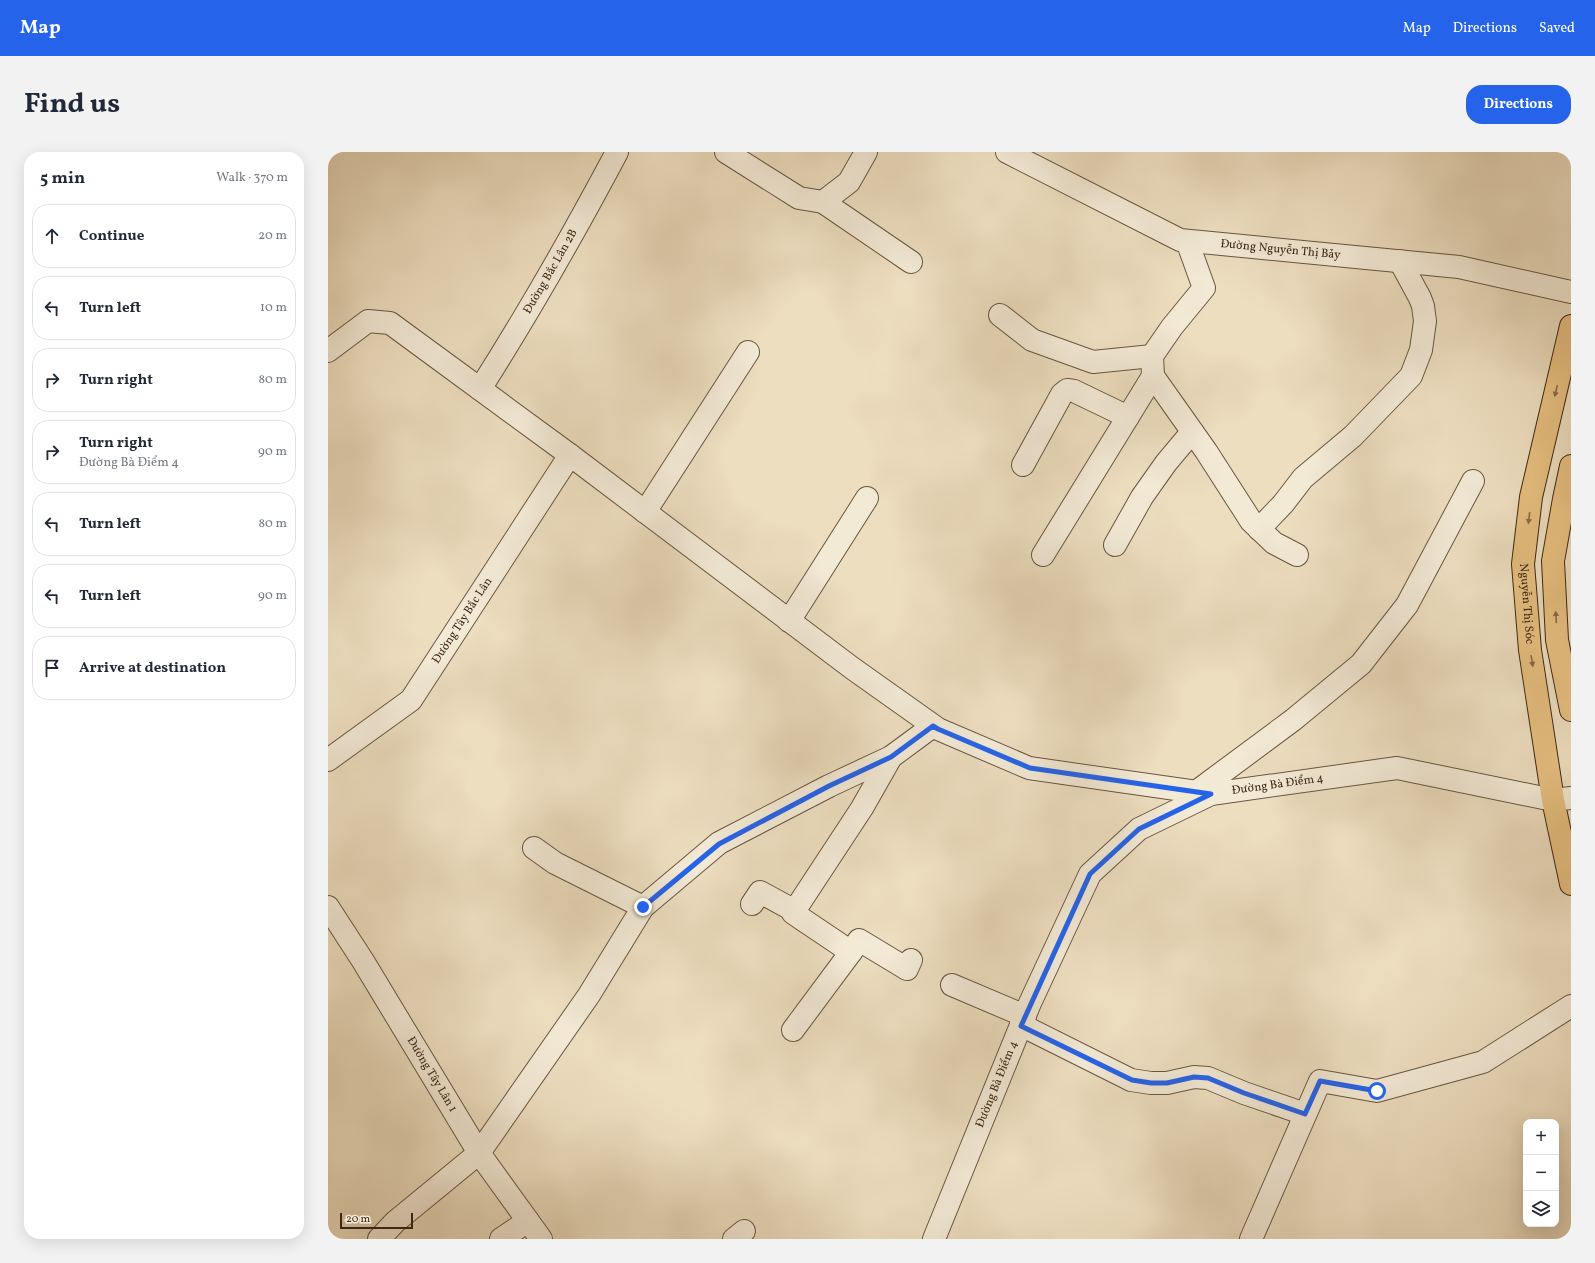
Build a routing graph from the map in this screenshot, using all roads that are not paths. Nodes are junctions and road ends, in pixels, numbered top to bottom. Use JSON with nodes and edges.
{"nodes":[{"id":1,"x":617,"y":152,"type":"edge"},
{"id":2,"x":726,"y":152,"type":"edge"},
{"id":3,"x":866,"y":152,"type":"edge"},
{"id":4,"x":1007,"y":152,"type":"edge"},
{"id":5,"x":823,"y":202,"type":"junction"},
{"id":6,"x":1187,"y":241,"type":"junction"},
{"id":7,"x":1400,"y":261,"type":"junction"},
{"id":8,"x":911,"y":262,"type":"dead end"},
{"id":9,"x":1571,"y":292,"type":"edge"},
{"id":10,"x":1000,"y":315,"type":"dead end"},
{"id":11,"x":1571,"y":326,"type":"edge"},
{"id":12,"x":328,"y":351,"type":"edge"},
{"id":13,"x":748,"y":352,"type":"dead end"},
{"id":14,"x":1152,"y":366,"type":"junction"},
{"id":15,"x":480,"y":389,"type":"junction"},
{"id":16,"x":1128,"y":417,"type":"junction"},
{"id":17,"x":1192,"y":432,"type":"junction"},
{"id":18,"x":570,"y":455,"type":"junction"},
{"id":19,"x":1023,"y":465,"type":"dead end"},
{"id":20,"x":1571,"y":466,"type":"edge"},
{"id":21,"x":1473,"y":481,"type":"dead end"},
{"id":22,"x":867,"y":498,"type":"dead end"},
{"id":23,"x":645,"y":512,"type":"junction"},
{"id":24,"x":1259,"y":529,"type":"junction"},
{"id":25,"x":1115,"y":545,"type":"dead end"},
{"id":26,"x":1043,"y":555,"type":"dead end"},
{"id":27,"x":1297,"y":555,"type":"dead end"},
{"id":28,"x":789,"y":621,"type":"junction"},
{"id":29,"x":1571,"y":710,"type":"edge"},
{"id":30,"x":933,"y":726,"type":"junction"},
{"id":31,"x":891,"y":757,"type":"junction"},
{"id":32,"x":328,"y":760,"type":"edge"},
{"id":33,"x":1203,"y":793,"type":"junction"},
{"id":34,"x":1562,"y":799,"type":"edge"},
{"id":35,"x":534,"y":848,"type":"dead end"},
{"id":36,"x":1571,"y":884,"type":"edge"},
{"id":37,"x":752,"y":904,"type":"dead end"},
{"id":38,"x":328,"y":907,"type":"edge"},
{"id":39,"x":643,"y":907,"type":"junction"},
{"id":40,"x":795,"y":911,"type":"junction"},
{"id":41,"x":851,"y":952,"type":"junction"},
{"id":42,"x":911,"y":960,"type":"dead end"},
{"id":43,"x":952,"y":985,"type":"dead end"},
{"id":44,"x":1571,"y":1006,"type":"edge"},
{"id":45,"x":1023,"y":1021,"type":"junction"},
{"id":46,"x":793,"y":1030,"type":"dead end"},
{"id":47,"x":1305,"y":1114,"type":"junction"},
{"id":48,"x":479,"y":1153,"type":"junction"},
{"id":49,"x":528,"y":1221,"type":"junction"},
{"id":50,"x":379,"y":1239,"type":"edge"},
{"id":51,"x":502,"y":1239,"type":"edge"},
{"id":52,"x":540,"y":1239,"type":"edge"},
{"id":53,"x":934,"y":1239,"type":"edge"},
{"id":54,"x":1251,"y":1239,"type":"edge"}],
"edges":[{"from":1,"to":15,"type":"street","name":"Đường Bắc Lân 2B"},
{"from":2,"to":5,"type":"street"},
{"from":3,"to":5,"type":"street"},
{"from":4,"to":6,"type":"street","name":"Đường Nguyễn Thị Bảy"},
{"from":5,"to":8,"type":"street"},
{"from":6,"to":7,"type":"street","name":"Đường Nguyễn Thị Bảy"},
{"from":6,"to":14,"type":"street"},
{"from":7,"to":9,"type":"street","name":"Đường Nguyễn Thị Bảy"},
{"from":7,"to":24,"type":"street"},
{"from":10,"to":14,"type":"street"},
{"from":11,"to":34,"type":"main road","name":"Nguyễn Thị Sóc","one_way":true},
{"from":12,"to":15,"type":"street"},
{"from":13,"to":23,"type":"street"},
{"from":14,"to":16,"type":"street"},
{"from":14,"to":17,"type":"street"},
{"from":15,"to":18,"type":"street"},
{"from":16,"to":19,"type":"street"},
{"from":16,"to":26,"type":"street"},
{"from":17,"to":24,"type":"street"},
{"from":17,"to":25,"type":"street"},
{"from":18,"to":23,"type":"street"},
{"from":18,"to":32,"type":"street","name":"Đường Tây Bắc Lân"},
{"from":29,"to":20,"type":"main road","one_way":true},
{"from":21,"to":33,"type":"street"},
{"from":22,"to":28,"type":"street"},
{"from":23,"to":28,"type":"street"},
{"from":24,"to":27,"type":"street"},
{"from":28,"to":30,"type":"street"},
{"from":30,"to":31,"type":"street"},
{"from":30,"to":33,"type":"street"},
{"from":31,"to":39,"type":"street"},
{"from":31,"to":40,"type":"street"},
{"from":33,"to":34,"type":"street","name":"Đường Bà Điểm 4"},
{"from":33,"to":45,"type":"street","name":"Đường Bà Điểm 4"},
{"from":34,"to":36,"type":"main road","name":"Nguyễn Thị Sóc"},
{"from":35,"to":39,"type":"street"},
{"from":37,"to":40,"type":"street"},
{"from":38,"to":48,"type":"street","name":"Đường Tây Lân 1"},
{"from":39,"to":48,"type":"street"},
{"from":40,"to":41,"type":"street"},
{"from":41,"to":42,"type":"street"},
{"from":41,"to":46,"type":"street"},
{"from":43,"to":45,"type":"street"},
{"from":44,"to":47,"type":"street"},
{"from":45,"to":47,"type":"street"},
{"from":45,"to":53,"type":"street","name":"Đường Bà Điểm 4"},
{"from":47,"to":54,"type":"street"},
{"from":48,"to":49,"type":"street","name":"Đường Tây Lân 1"},
{"from":48,"to":50,"type":"street"},
{"from":49,"to":51,"type":"street"},
{"from":49,"to":52,"type":"street","name":"Đường Tây Lân 1"}]}
